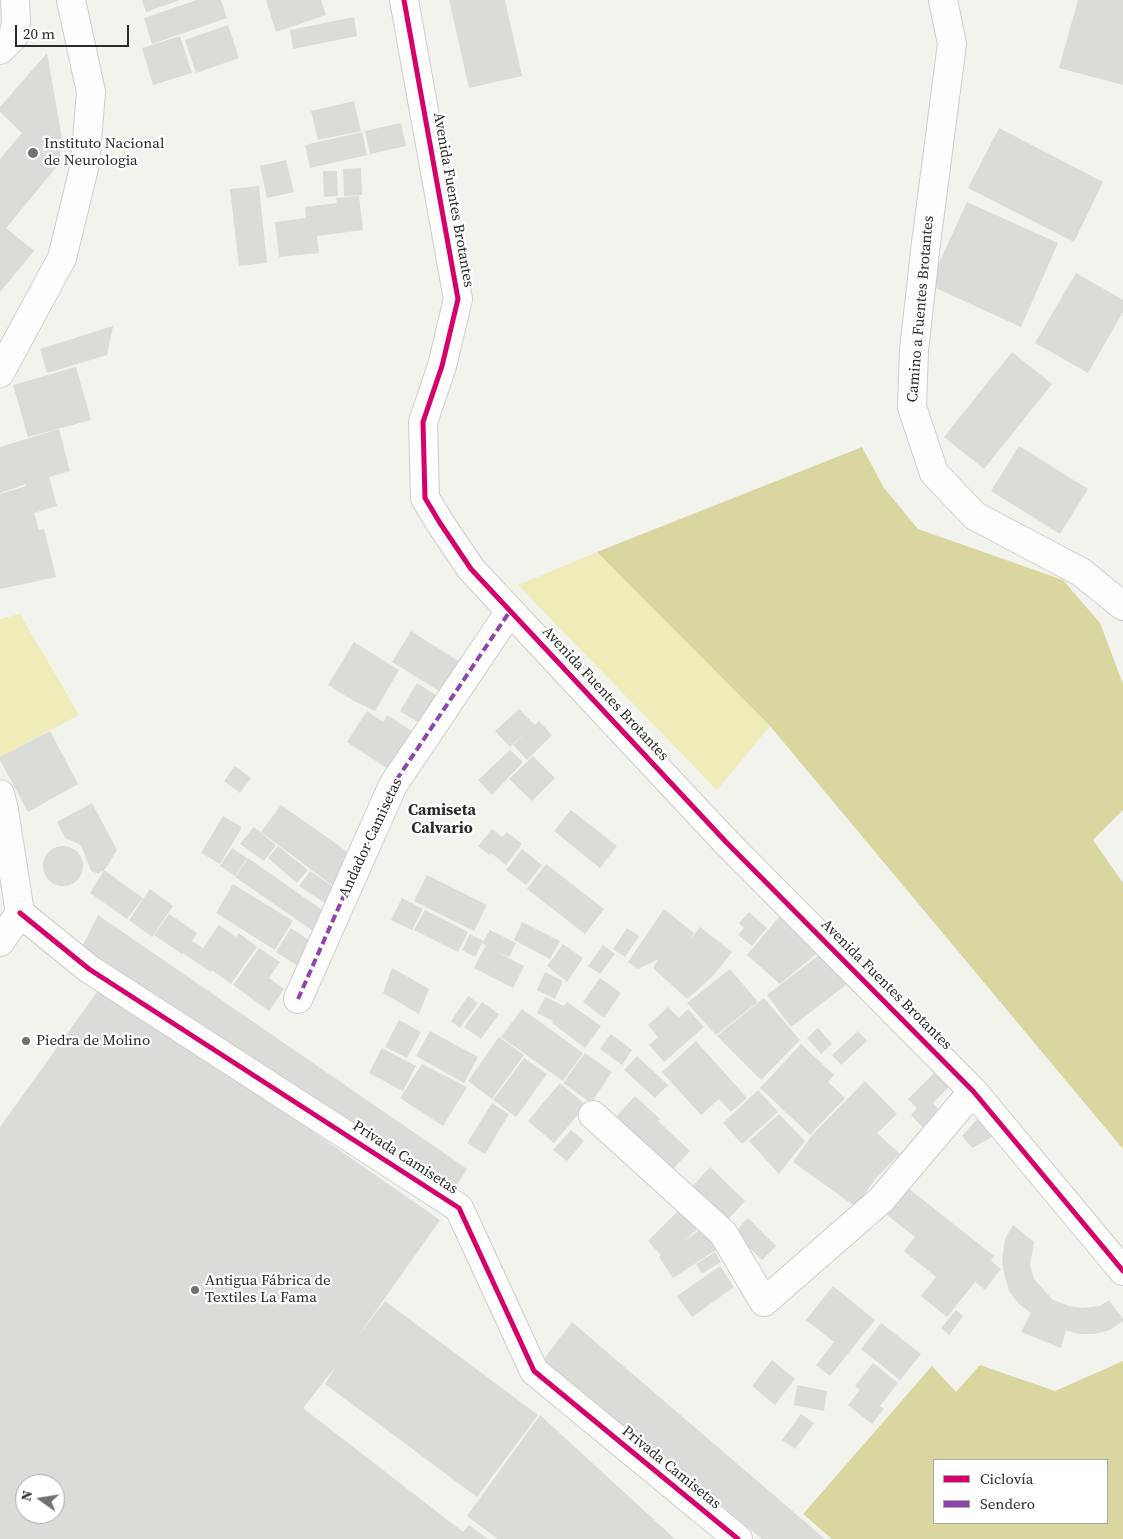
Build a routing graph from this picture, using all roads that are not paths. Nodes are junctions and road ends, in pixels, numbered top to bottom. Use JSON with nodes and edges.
{"nodes":[{"id":1,"x":15,"y":0,"type":"edge"},
{"id":2,"x":71,"y":0,"type":"edge"},
{"id":3,"x":404,"y":0,"type":"edge"},
{"id":4,"x":943,"y":0,"type":"edge"},
{"id":5,"x":0,"y":50,"type":"edge"},
{"id":6,"x":0,"y":373,"type":"edge"},
{"id":7,"x":1123,"y":606,"type":"edge"},
{"id":8,"x":510,"y":611,"type":"junction"},
{"id":9,"x":0,"y":794,"type":"edge"},
{"id":10,"x":20,"y":913,"type":"junction"},
{"id":11,"x":0,"y":942,"type":"edge"},
{"id":12,"x":298,"y":999,"type":"dead end"},
{"id":13,"x":973,"y":1091,"type":"junction"},
{"id":14,"x":594,"y":1116,"type":"dead end"},
{"id":15,"x":1123,"y":1271,"type":"edge"},
{"id":16,"x":738,"y":1539,"type":"edge"}],
"edges":[{"from":1,"to":5,"type":"street"},
{"from":2,"to":6,"type":"street"},
{"from":3,"to":8,"type":"street","name":"Avenida Fuentes Brotantes"},
{"from":4,"to":7,"type":"street","name":"Camino a Fuentes Brotantes"},
{"from":8,"to":12,"type":"street","name":"Andador Camisetas"},
{"from":8,"to":13,"type":"street","name":"Avenida Fuentes Brotantes"},
{"from":9,"to":10,"type":"street"},
{"from":10,"to":11,"type":"street"},
{"from":10,"to":16,"type":"street","name":"Privada Camisetas"},
{"from":13,"to":14,"type":"street"},
{"from":13,"to":15,"type":"street","name":"Avenida Fuentes Brotantes"}]}
